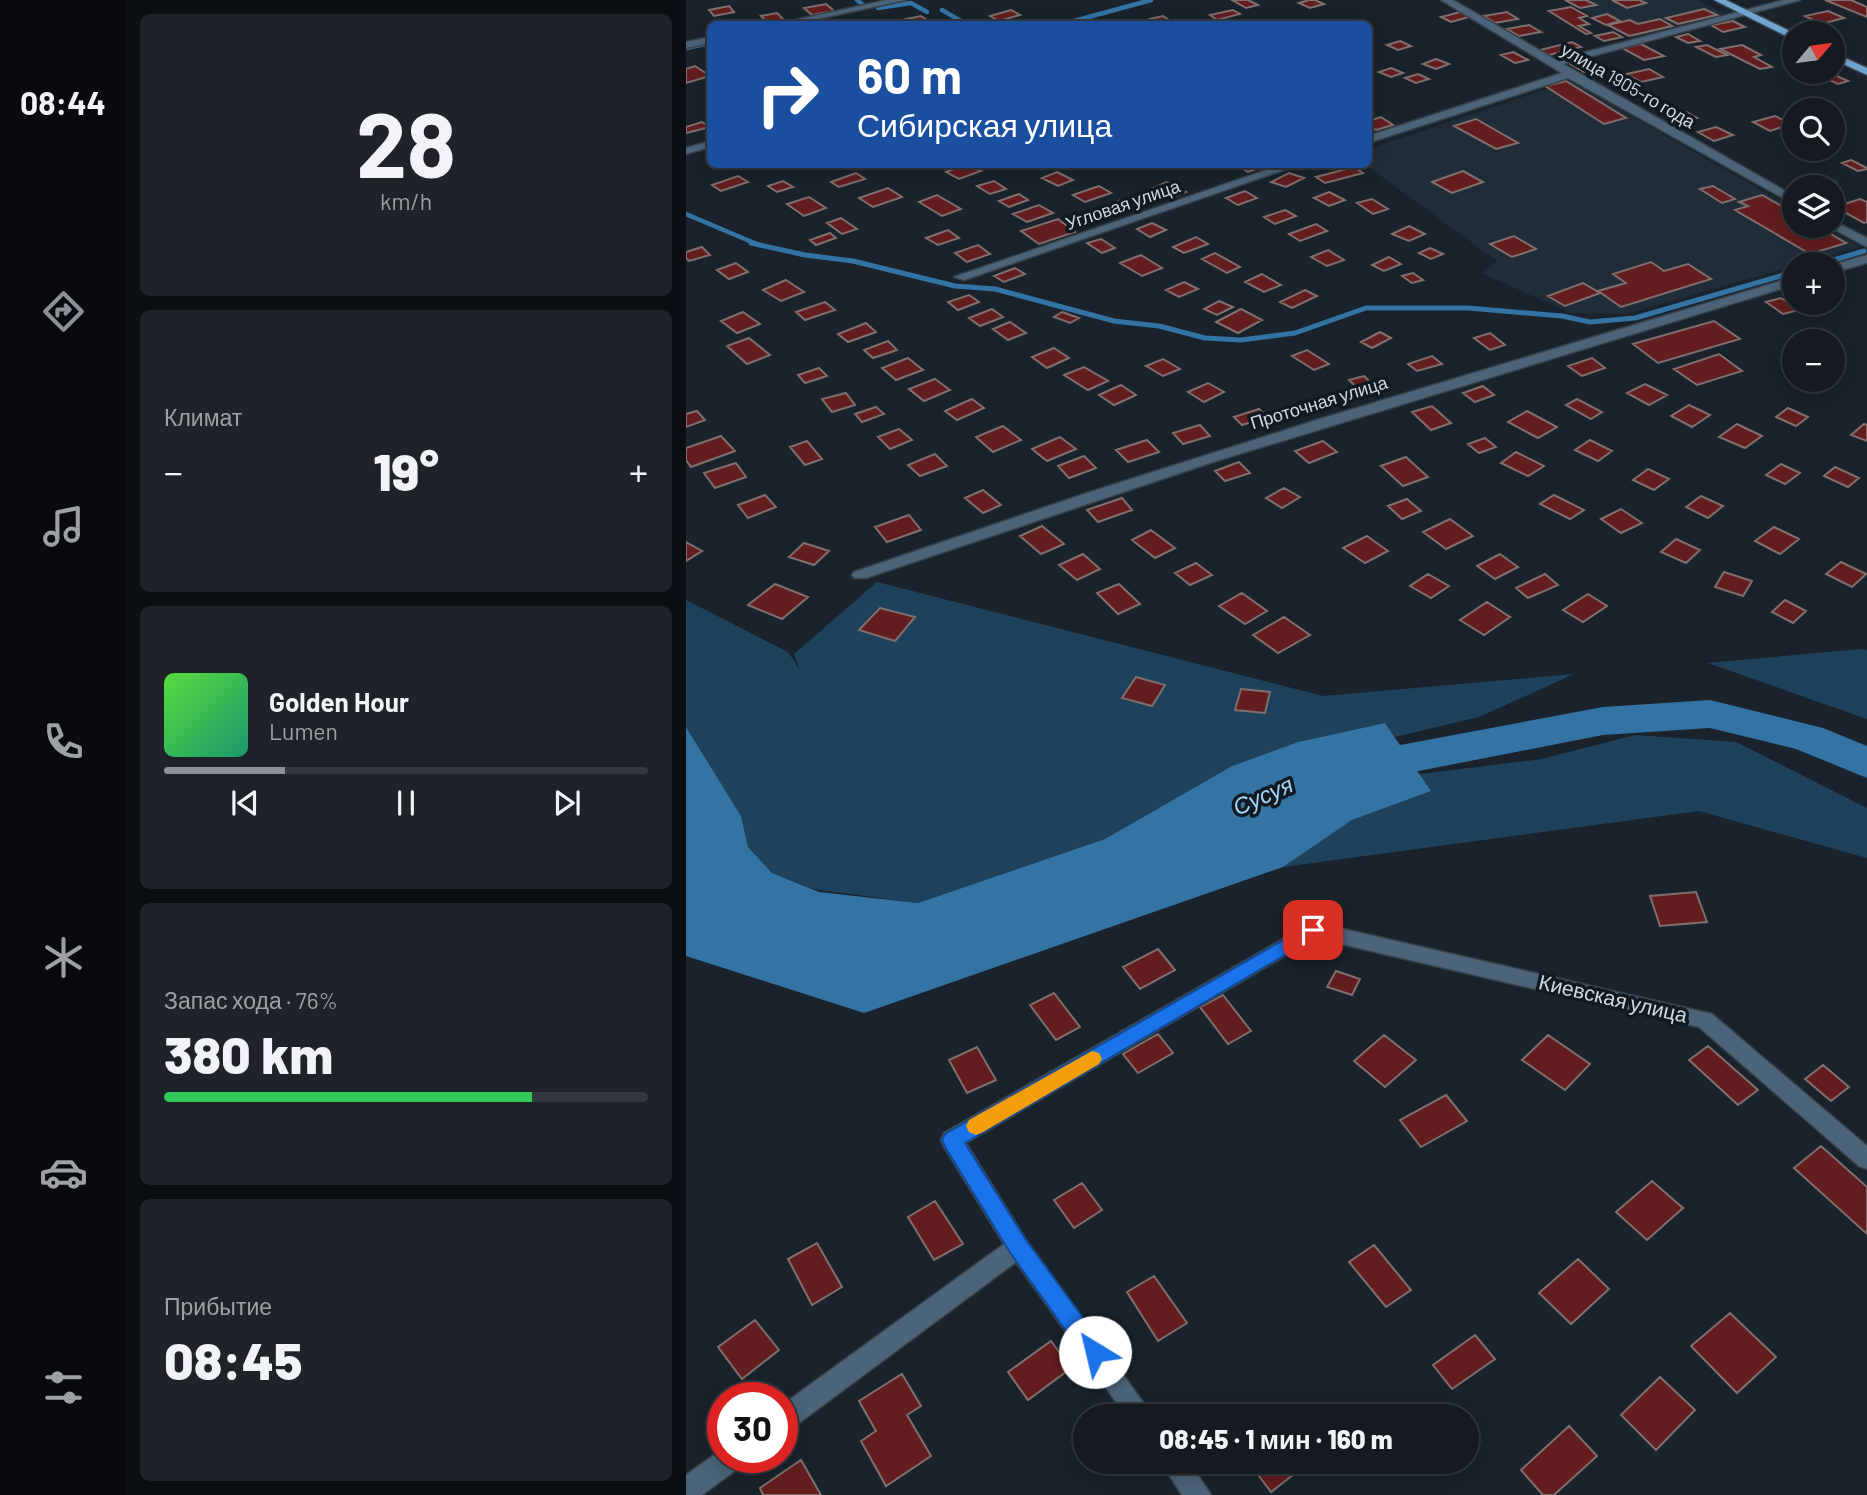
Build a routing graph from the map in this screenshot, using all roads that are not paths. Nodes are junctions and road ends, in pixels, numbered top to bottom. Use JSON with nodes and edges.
{"nodes":[{"id":1,"x":901,"y":0,"type":"edge"},
{"id":2,"x":1446,"y":0,"type":"edge"},
{"id":3,"x":1719,"y":0,"type":"edge"},
{"id":4,"x":1795,"y":0,"type":"edge"},
{"id":5,"x":1747,"y":14,"type":"junction"},
{"id":6,"x":797,"y":21,"type":"edge"},
{"id":7,"x":1782,"y":31,"type":"edge"},
{"id":8,"x":707,"y":41,"type":"edge"},
{"id":9,"x":686,"y":45,"type":"edge"},
{"id":10,"x":1845,"y":61,"type":"edge"},
{"id":11,"x":1555,"y":63,"type":"junction"},
{"id":12,"x":1867,"y":72,"type":"edge"},
{"id":13,"x":1569,"y":74,"type":"junction"},
{"id":14,"x":1372,"y":139,"type":"edge"},
{"id":15,"x":707,"y":145,"type":"edge"},
{"id":16,"x":686,"y":151,"type":"edge"},
{"id":17,"x":1284,"y":168,"type":"edge"},
{"id":18,"x":1782,"y":194,"type":"edge"},
{"id":19,"x":1845,"y":230,"type":"edge"},
{"id":20,"x":1867,"y":243,"type":"edge"},
{"id":21,"x":1867,"y":259,"type":"edge"},
{"id":22,"x":1845,"y":265,"type":"edge"},
{"id":23,"x":960,"y":277,"type":"dead end"},
{"id":24,"x":1782,"y":285,"type":"edge"},
{"id":25,"x":860,"y":575,"type":"dead end"},
{"id":26,"x":1867,"y":1158,"type":"edge"},
{"id":27,"x":1018,"y":1247,"type":"junction"},
{"id":28,"x":1131,"y":1404,"type":"edge"},
{"id":29,"x":798,"y":1408,"type":"edge"},
{"id":30,"x":711,"y":1473,"type":"edge"},
{"id":31,"x":1183,"y":1474,"type":"edge"},
{"id":32,"x":686,"y":1491,"type":"edge"},
{"id":33,"x":1198,"y":1495,"type":"edge"}],
"edges":[{"from":1,"to":6,"type":"street"},
{"from":2,"to":11,"type":"street","name":"улица 1905-го года"},
{"from":3,"to":5,"type":"main road"},
{"from":4,"to":5,"type":"street"},
{"from":5,"to":7,"type":"main road"},
{"from":5,"to":11,"type":"street"},
{"from":8,"to":9,"type":"street"},
{"from":10,"to":12,"type":"main road"},
{"from":11,"to":13,"type":"street","name":"улица 1905-го года"},
{"from":13,"to":14,"type":"street"},
{"from":13,"to":18,"type":"street","name":"улица 1905-го года"},
{"from":15,"to":16,"type":"street"},
{"from":17,"to":23,"type":"street","name":"Угловая улица"},
{"from":19,"to":20,"type":"street"},
{"from":21,"to":22,"type":"street"},
{"from":24,"to":25,"type":"street","name":"Проточная улица"},
{"from":26,"to":27,"type":"street","name":"Киевская улица"},
{"from":27,"to":28,"type":"street"},
{"from":27,"to":29,"type":"street"},
{"from":30,"to":32,"type":"street"},
{"from":31,"to":33,"type":"street"}]}
